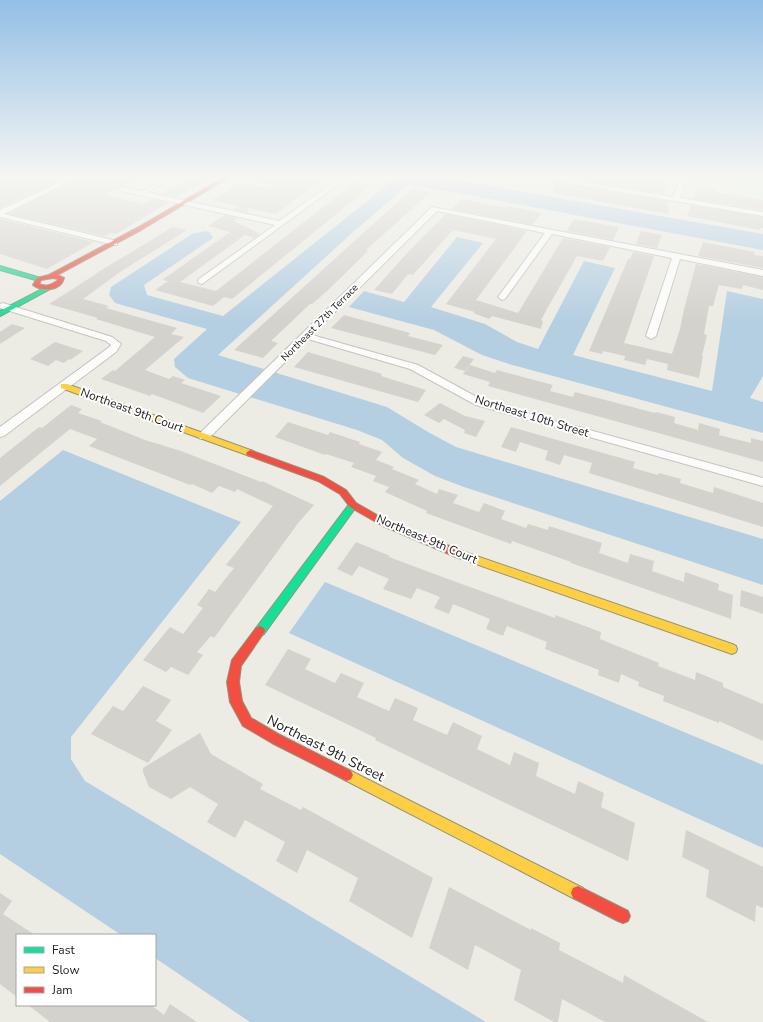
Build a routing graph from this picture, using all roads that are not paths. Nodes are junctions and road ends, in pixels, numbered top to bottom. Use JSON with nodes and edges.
{"nodes":[{"id":1,"x":46,"y":226,"type":"edge"},
{"id":2,"x":148,"y":226,"type":"edge"},
{"id":3,"x":279,"y":226,"type":"edge"},
{"id":4,"x":417,"y":226,"type":"edge"},
{"id":5,"x":522,"y":226,"type":"edge"},
{"id":6,"x":550,"y":231,"type":"junction"},
{"id":7,"x":117,"y":244,"type":"junction"},
{"id":8,"x":677,"y":256,"type":"junction"},
{"id":9,"x":0,"y":268,"type":"edge"},
{"id":10,"x":763,"y":273,"type":"edge"},
{"id":11,"x":51,"y":276,"type":"junction"},
{"id":12,"x":61,"y":278,"type":"junction"},
{"id":13,"x":202,"y":281,"type":"dead end"},
{"id":14,"x":37,"y":282,"type":"junction"},
{"id":15,"x":48,"y":288,"type":"junction"},
{"id":16,"x":502,"y":297,"type":"dead end"},
{"id":17,"x":3,"y":309,"type":"edge"},
{"id":18,"x":307,"y":336,"type":"junction"},
{"id":19,"x":651,"y":336,"type":"dead end"},
{"id":20,"x":64,"y":386,"type":"junction"},
{"id":21,"x":0,"y":433,"type":"edge"},
{"id":22,"x":204,"y":436,"type":"junction"},
{"id":23,"x":763,"y":482,"type":"edge"},
{"id":24,"x":353,"y":505,"type":"junction"},
{"id":25,"x":732,"y":649,"type":"dead end"},
{"id":26,"x":624,"y":916,"type":"dead end"}],
"edges":[{"from":1,"to":7,"type":"street"},
{"from":2,"to":7,"type":"street"},
{"from":3,"to":13,"type":"street"},
{"from":4,"to":18,"type":"street","name":"Northeast 27th Terrace"},
{"from":5,"to":6,"type":"street","name":"Northeast 27th Terrace"},
{"from":6,"to":8,"type":"street"},
{"from":6,"to":16,"type":"street"},
{"from":7,"to":11,"type":"street"},
{"from":7,"to":12,"type":"street"},
{"from":8,"to":10,"type":"street"},
{"from":8,"to":19,"type":"street"},
{"from":9,"to":14,"type":"street"},
{"from":11,"to":12,"type":"street"},
{"from":11,"to":14,"type":"street"},
{"from":12,"to":15,"type":"street"},
{"from":14,"to":15,"type":"street"},
{"from":14,"to":17,"type":"street"},
{"from":15,"to":17,"type":"street"},
{"from":17,"to":20,"type":"street"},
{"from":18,"to":22,"type":"street","name":"Northeast 27th Terrace"},
{"from":18,"to":23,"type":"street","name":"Northeast 10th Street"},
{"from":20,"to":21,"type":"street"},
{"from":20,"to":22,"type":"street","name":"Northeast 9th Court"},
{"from":22,"to":24,"type":"street","name":"Northeast 9th Court"},
{"from":24,"to":25,"type":"street","name":"Northeast 9th Court"},
{"from":24,"to":26,"type":"street","name":"Northeast 9th Street"}]}
